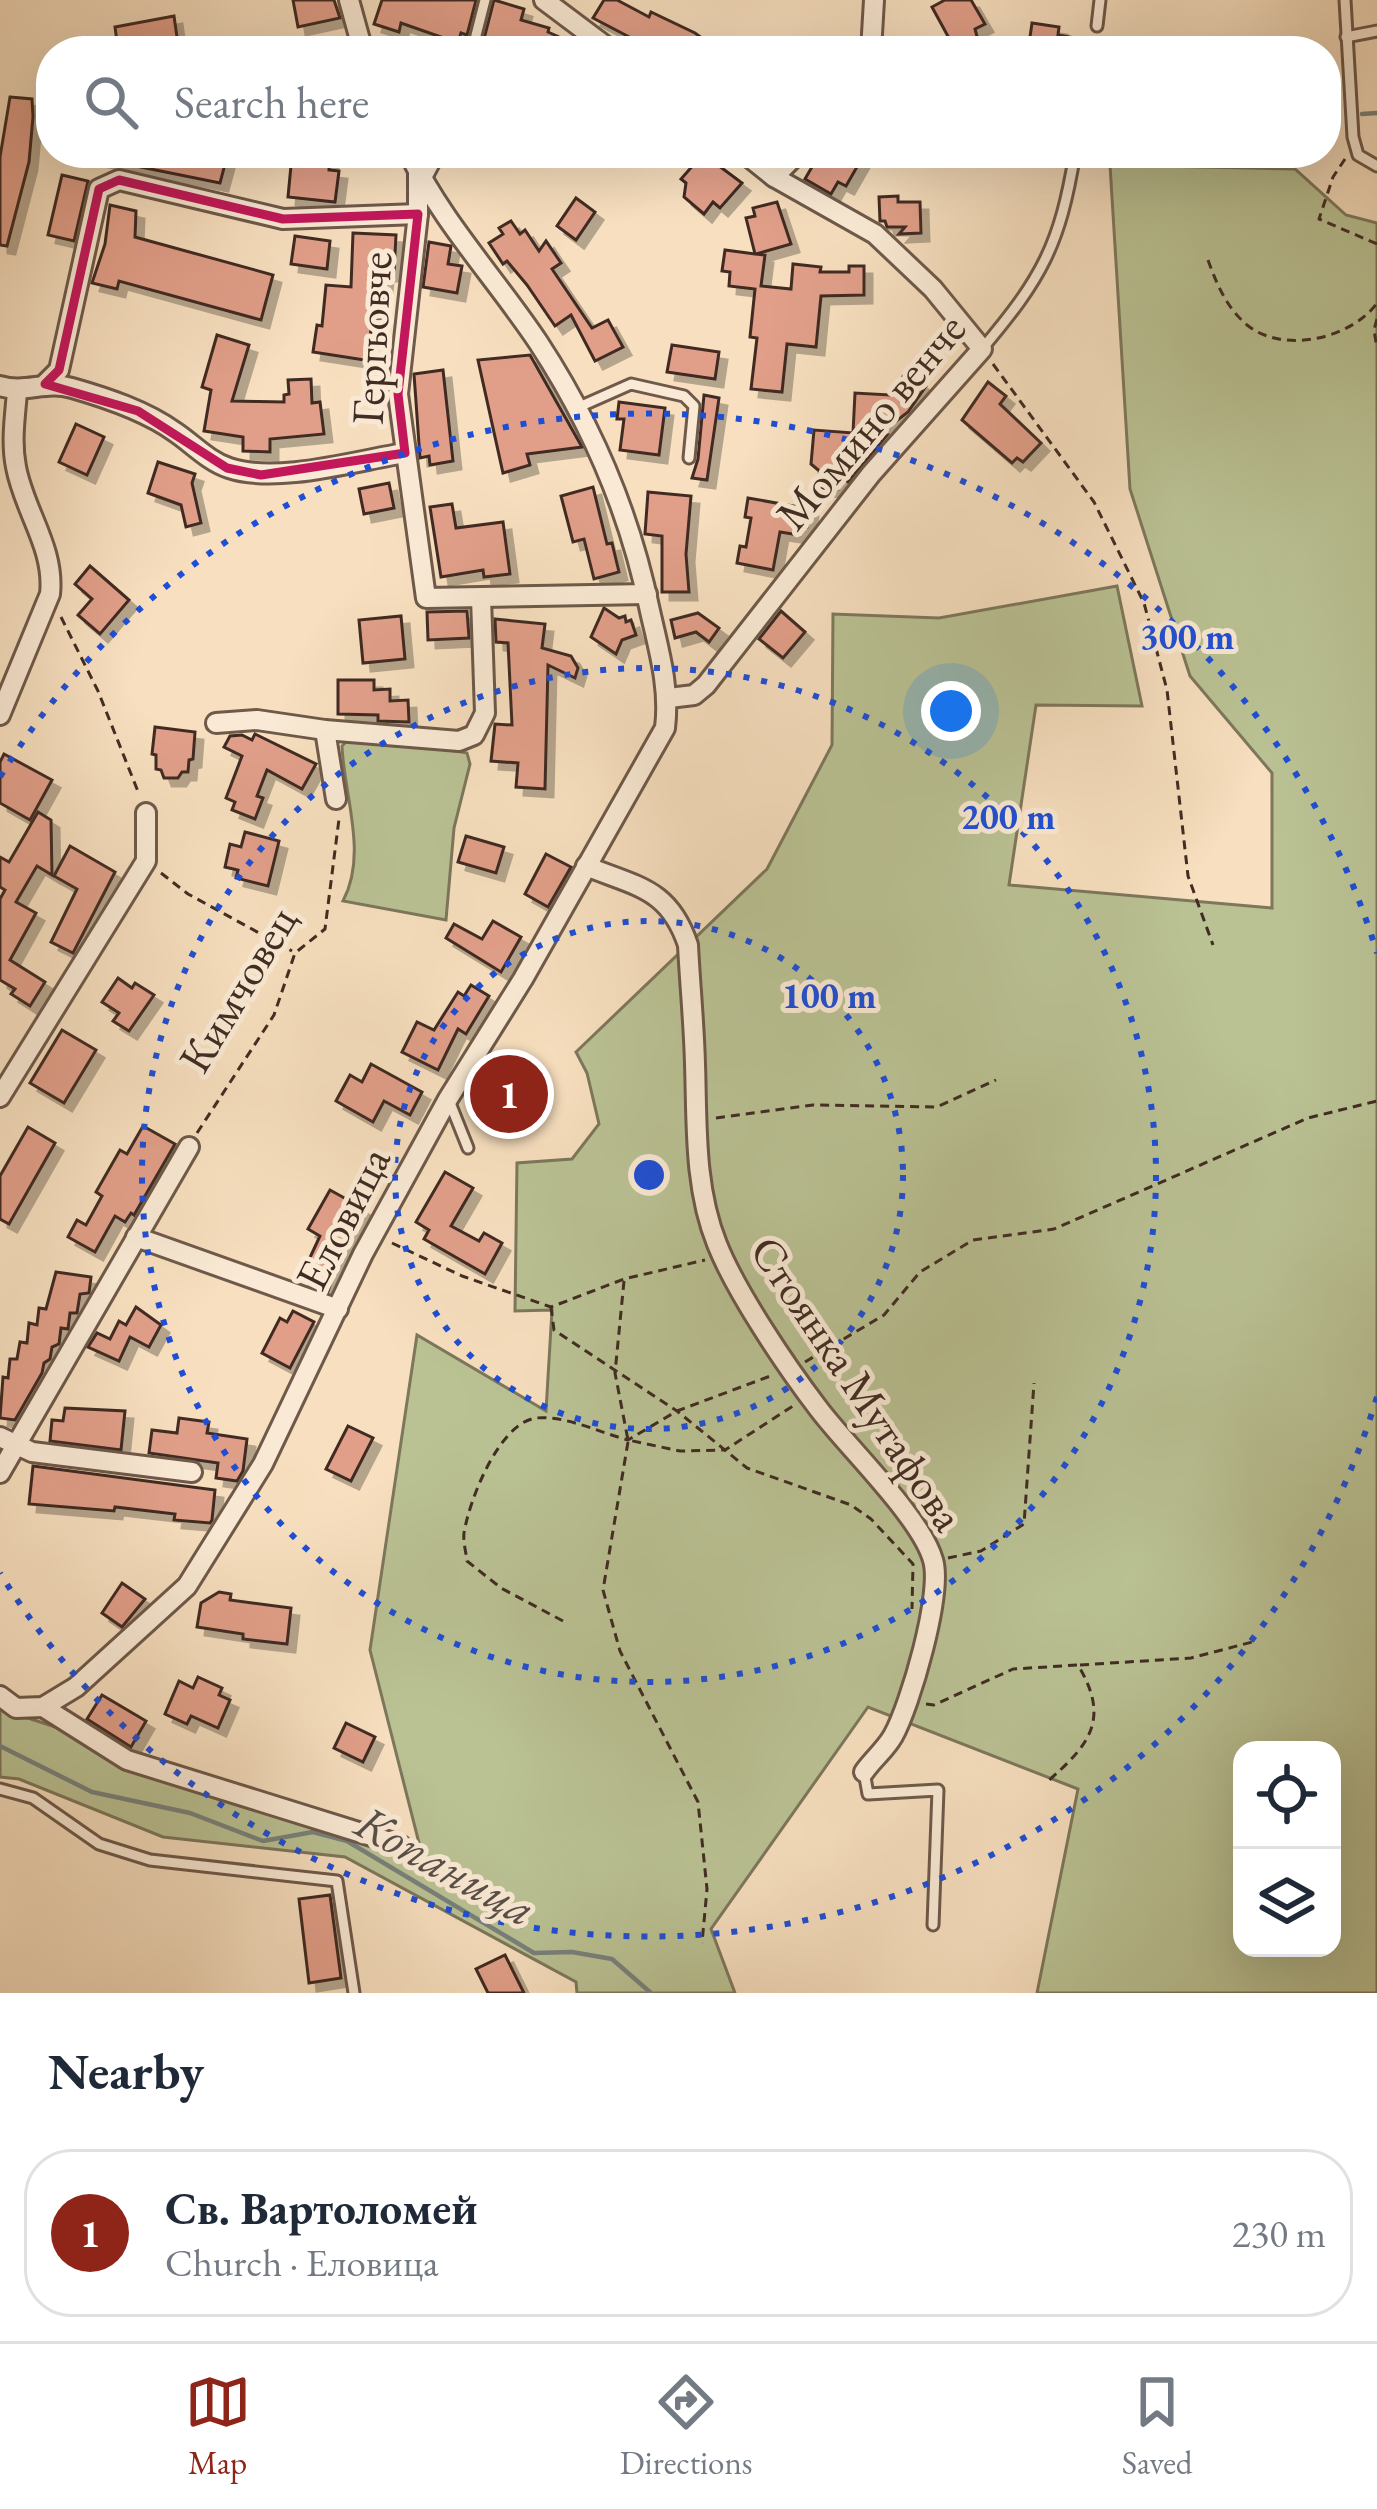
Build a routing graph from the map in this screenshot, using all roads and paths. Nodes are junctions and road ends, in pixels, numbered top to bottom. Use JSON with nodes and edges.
{"nodes":[{"id":1,"x":349,"y":0,"type":"edge"},
{"id":2,"x":485,"y":0,"type":"edge"},
{"id":3,"x":544,"y":0,"type":"edge"},
{"id":4,"x":874,"y":0,"type":"edge"},
{"id":5,"x":1100,"y":0,"type":"edge"},
{"id":6,"x":1345,"y":0,"type":"edge"},
{"id":7,"x":1097,"y":26,"type":"dead end"},
{"id":8,"x":1377,"y":31,"type":"edge"},
{"id":9,"x":359,"y":36,"type":"edge"},
{"id":10,"x":476,"y":36,"type":"edge"},
{"id":11,"x":592,"y":36,"type":"edge"},
{"id":12,"x":872,"y":36,"type":"edge"},
{"id":13,"x":1346,"y":37,"type":"junction"},
{"id":14,"x":1358,"y":155,"type":"junction"},
{"id":15,"x":1341,"y":163,"type":"edge"},
{"id":16,"x":1377,"y":166,"type":"edge"},
{"id":17,"x":763,"y":168,"type":"edge"},
{"id":18,"x":783,"y":168,"type":"edge"},
{"id":19,"x":1071,"y":168,"type":"edge"},
{"id":20,"x":1339,"y":168,"type":"edge"},
{"id":21,"x":417,"y":169,"type":"edge"},
{"id":22,"x":774,"y":177,"type":"junction"},
{"id":23,"x":418,"y":214,"type":"junction"},
{"id":24,"x":1377,"y":244,"type":"edge"},
{"id":25,"x":1208,"y":260,"type":"dead end"},
{"id":26,"x":1377,"y":303,"type":"edge"},
{"id":27,"x":1377,"y":319,"type":"edge"},
{"id":28,"x":1377,"y":348,"type":"edge"},
{"id":29,"x":982,"y":349,"type":"junction"},
{"id":30,"x":45,"y":384,"type":"junction"},
{"id":31,"x":8,"y":389,"type":"edge"},
{"id":32,"x":579,"y":407,"type":"junction"},
{"id":33,"x":405,"y":453,"type":"junction"},
{"id":34,"x":689,"y":458,"type":"dead end"},
{"id":35,"x":50,"y":594,"type":"junction"},
{"id":36,"x":647,"y":594,"type":"junction"},
{"id":37,"x":481,"y":598,"type":"junction"},
{"id":38,"x":669,"y":698,"type":"junction"},
{"id":39,"x":0,"y":715,"type":"edge"},
{"id":40,"x":216,"y":723,"type":"dead end"},
{"id":41,"x":325,"y":730,"type":"junction"},
{"id":42,"x":336,"y":799,"type":"joint"},
{"id":43,"x":146,"y":813,"type":"joint"},
{"id":44,"x":146,"y":861,"type":"junction"},
{"id":45,"x":586,"y":866,"type":"junction"},
{"id":46,"x":1213,"y":945,"type":"dead end"},
{"id":47,"x":295,"y":953,"type":"junction"},
{"id":48,"x":997,"y":1080,"type":"dead end"},
{"id":49,"x":0,"y":1097,"type":"edge"},
{"id":50,"x":448,"y":1100,"type":"junction"},
{"id":51,"x":1377,"y":1101,"type":"edge"},
{"id":52,"x":697,"y":1120,"type":"junction"},
{"id":53,"x":189,"y":1147,"type":"joint"},
{"id":54,"x":468,"y":1148,"type":"dead end"},
{"id":55,"x":374,"y":1235,"type":"junction"},
{"id":56,"x":136,"y":1237,"type":"junction"},
{"id":57,"x":722,"y":1256,"type":"junction"},
{"id":58,"x":624,"y":1279,"type":"junction"},
{"id":59,"x":551,"y":1307,"type":"junction"},
{"id":60,"x":338,"y":1309,"type":"junction"},
{"id":61,"x":790,"y":1368,"type":"junction"},
{"id":62,"x":615,"y":1373,"type":"junction"},
{"id":63,"x":1034,"y":1382,"type":"dead end"},
{"id":64,"x":809,"y":1395,"type":"junction"},
{"id":65,"x":677,"y":1411,"type":"junction"},
{"id":66,"x":628,"y":1440,"type":"junction"},
{"id":67,"x":8,"y":1442,"type":"edge"},
{"id":68,"x":725,"y":1450,"type":"junction"},
{"id":69,"x":193,"y":1472,"type":"dead end"},
{"id":70,"x":0,"y":1473,"type":"edge"},
{"id":71,"x":901,"y":1552,"type":"junction"},
{"id":72,"x":934,"y":1561,"type":"junction"},
{"id":73,"x":912,"y":1609,"type":"dead end"},
{"id":74,"x":563,"y":1621,"type":"dead end"},
{"id":75,"x":1256,"y":1641,"type":"dead end"},
{"id":76,"x":1078,"y":1665,"type":"junction"},
{"id":77,"x":911,"y":1692,"type":"junction"},
{"id":78,"x":8,"y":1702,"type":"edge"},
{"id":79,"x":43,"y":1707,"type":"junction"},
{"id":80,"x":864,"y":1772,"type":"joint"},
{"id":81,"x":1047,"y":1783,"type":"dead end"},
{"id":82,"x":0,"y":1789,"type":"edge"},
{"id":83,"x":400,"y":1845,"type":"dead end"},
{"id":84,"x":933,"y":1924,"type":"dead end"},
{"id":85,"x":701,"y":1943,"type":"dead end"},
{"id":86,"x":354,"y":1993,"type":"edge"}],
"edges":[{"from":1,"to":9,"type":"street"},
{"from":2,"to":10,"type":"lane"},
{"from":3,"to":11,"type":"street"},
{"from":4,"to":12,"type":"street"},
{"from":5,"to":7,"type":"lane"},
{"from":6,"to":13,"type":"lane"},
{"from":8,"to":13,"type":"lane"},
{"from":13,"to":14,"type":"lane"},
{"from":14,"to":15,"type":"path"},
{"from":14,"to":16,"type":"lane"},
{"from":17,"to":22,"type":"street"},
{"from":18,"to":22,"type":"street"},
{"from":19,"to":29,"type":"lane","name":"Момино венче"},
{"from":20,"to":24,"type":"path"},
{"from":21,"to":23,"type":"street","name":"Гергьовче"},
{"from":21,"to":32,"type":"street"},
{"from":22,"to":29,"type":"street"},
{"from":23,"to":30,"type":"street"},
{"from":23,"to":33,"type":"street","name":"Гергьовче"},
{"from":25,"to":26,"type":"path"},
{"from":27,"to":28,"type":"path"},
{"from":29,"to":38,"type":"street","name":"Момино венче"},
{"from":29,"to":46,"type":"path"},
{"from":30,"to":31,"type":"street"},
{"from":30,"to":33,"type":"street"},
{"from":31,"to":35,"type":"street"},
{"from":32,"to":34,"type":"lane"},
{"from":32,"to":36,"type":"street"},
{"from":33,"to":37,"type":"street","name":"Гергьовче"},
{"from":35,"to":39,"type":"street"},
{"from":35,"to":43,"type":"path"},
{"from":36,"to":37,"type":"street"},
{"from":36,"to":38,"type":"street"},
{"from":37,"to":41,"type":"street"},
{"from":38,"to":45,"type":"street","name":"Еловица"},
{"from":40,"to":41,"type":"street"},
{"from":41,"to":42,"type":"street"},
{"from":42,"to":47,"type":"path","name":"Кимчовец"},
{"from":43,"to":44,"type":"street"},
{"from":44,"to":47,"type":"path"},
{"from":44,"to":49,"type":"street"},
{"from":45,"to":50,"type":"street","name":"Еловица"},
{"from":45,"to":52,"type":"street","name":"Стоянка Мутафова"},
{"from":47,"to":53,"type":"path","name":"Кимчовец"},
{"from":48,"to":52,"type":"path"},
{"from":50,"to":54,"type":"lane"},
{"from":50,"to":55,"type":"street","name":"Еловица"},
{"from":51,"to":61,"type":"path"},
{"from":52,"to":57,"type":"street","name":"Стоянка Мутафова"},
{"from":53,"to":56,"type":"street"},
{"from":55,"to":59,"type":"path"},
{"from":55,"to":60,"type":"street","name":"Еловица"},
{"from":56,"to":60,"type":"street"},
{"from":56,"to":67,"type":"street"},
{"from":57,"to":58,"type":"path"},
{"from":57,"to":61,"type":"street","name":"Стоянка Мутафова"},
{"from":58,"to":59,"type":"path"},
{"from":58,"to":62,"type":"path"},
{"from":59,"to":62,"type":"path"},
{"from":60,"to":79,"type":"street","name":"Еловица"},
{"from":61,"to":64,"type":"street","name":"Стоянка Мутафова"},
{"from":61,"to":65,"type":"path"},
{"from":62,"to":65,"type":"path"},
{"from":62,"to":66,"type":"path"},
{"from":63,"to":72,"type":"path"},
{"from":64,"to":68,"type":"path"},
{"from":64,"to":72,"type":"street","name":"Стоянка Мутафова"},
{"from":65,"to":66,"type":"path"},
{"from":65,"to":68,"type":"path"},
{"from":66,"to":68,"type":"path"},
{"from":66,"to":74,"type":"path"},
{"from":66,"to":85,"type":"path"},
{"from":67,"to":69,"type":"street"},
{"from":67,"to":70,"type":"street"},
{"from":68,"to":71,"type":"path"},
{"from":71,"to":72,"type":"path"},
{"from":71,"to":73,"type":"path"},
{"from":72,"to":77,"type":"street","name":"Стоянка Мутафова"},
{"from":75,"to":76,"type":"path"},
{"from":76,"to":77,"type":"path"},
{"from":76,"to":81,"type":"path"},
{"from":77,"to":80,"type":"street","name":"Стоянка Мутафова"},
{"from":78,"to":79,"type":"street"},
{"from":79,"to":83,"type":"street"},
{"from":80,"to":84,"type":"lane"},
{"from":82,"to":86,"type":"lane"}]}
